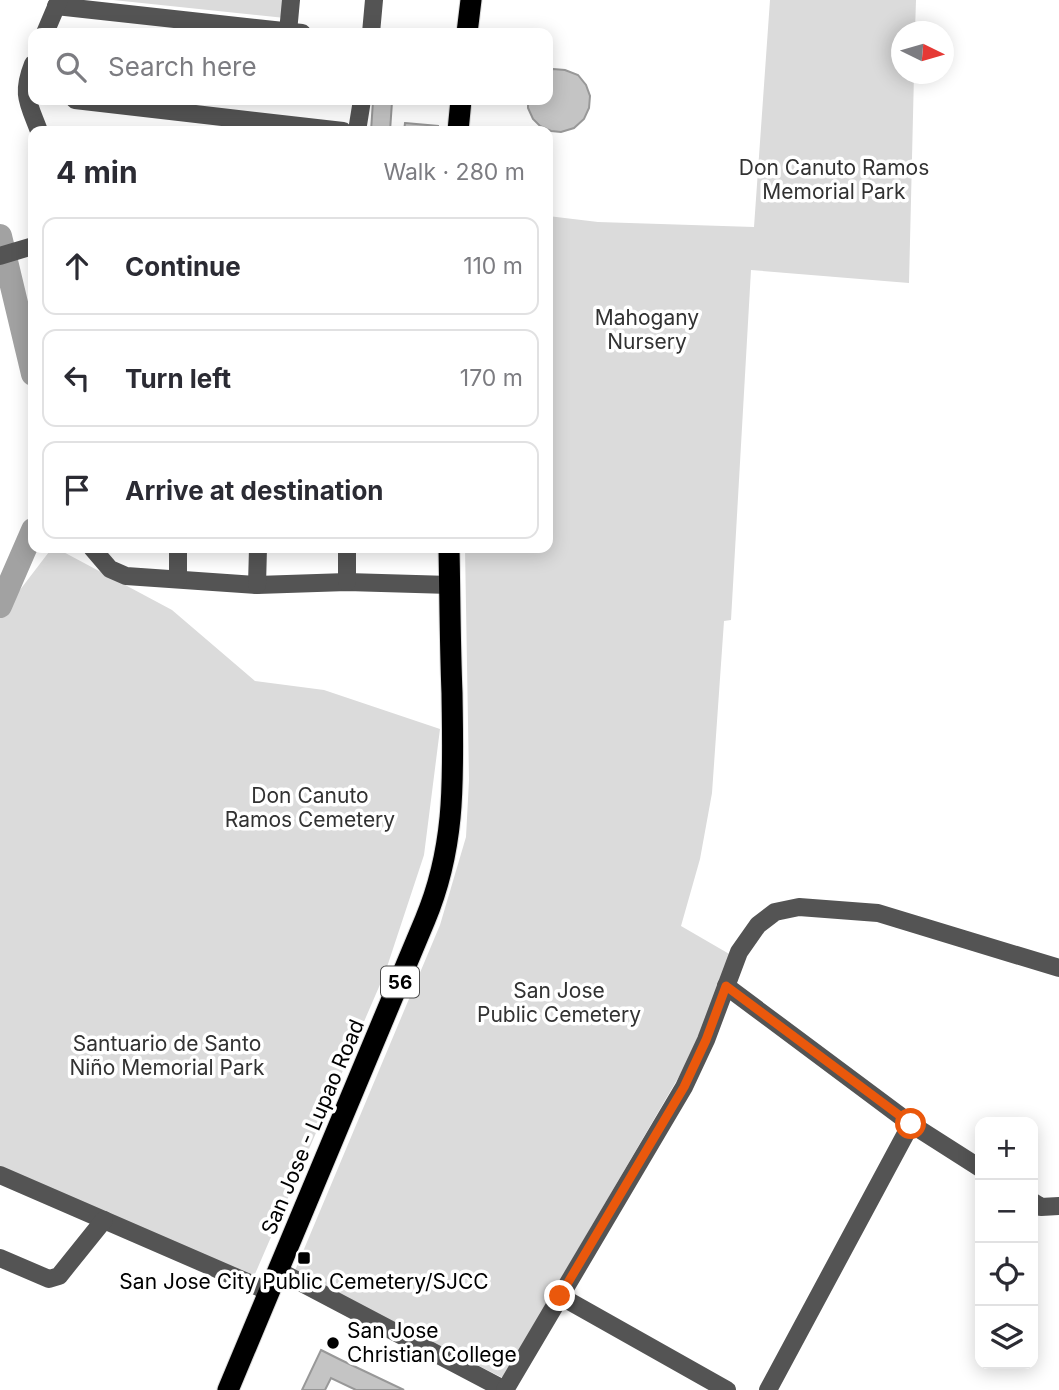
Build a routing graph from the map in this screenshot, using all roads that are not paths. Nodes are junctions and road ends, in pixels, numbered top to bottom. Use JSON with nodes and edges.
{"nodes":[{"id":1,"x":291,"y":0,"type":"edge"},
{"id":2,"x":374,"y":0,"type":"edge"},
{"id":3,"x":471,"y":0,"type":"edge"},
{"id":4,"x":57,"y":3,"type":"edge"},
{"id":5,"x":48,"y":28,"type":"edge"},
{"id":6,"x":255,"y":28,"type":"edge"},
{"id":7,"x":294,"y":28,"type":"edge"},
{"id":8,"x":371,"y":28,"type":"edge"},
{"id":9,"x":468,"y":28,"type":"edge"},
{"id":10,"x":32,"y":105,"type":"edge"},
{"id":11,"x":118,"y":105,"type":"edge"},
{"id":12,"x":361,"y":105,"type":"edge"},
{"id":13,"x":461,"y":105,"type":"edge"},
{"id":14,"x":38,"y":126,"type":"edge"},
{"id":15,"x":300,"y":126,"type":"edge"},
{"id":16,"x":358,"y":126,"type":"edge"},
{"id":17,"x":458,"y":126,"type":"edge"},
{"id":18,"x":96,"y":553,"type":"edge"},
{"id":19,"x":178,"y":553,"type":"edge"},
{"id":20,"x":258,"y":553,"type":"edge"},
{"id":21,"x":347,"y":553,"type":"edge"},
{"id":22,"x":449,"y":553,"type":"edge"},
{"id":23,"x":178,"y":579,"type":"junction"},
{"id":24,"x":347,"y":582,"type":"junction"},
{"id":25,"x":257,"y":585,"type":"junction"},
{"id":26,"x":450,"y":585,"type":"junction"},
{"id":27,"x":1059,"y":968,"type":"edge"},
{"id":28,"x":726,"y":986,"type":"junction"},
{"id":29,"x":911,"y":1124,"type":"junction"},
{"id":30,"x":975,"y":1165,"type":"edge"},
{"id":31,"x":0,"y":1175,"type":"edge"},
{"id":32,"x":1038,"y":1205,"type":"edge"},
{"id":33,"x":1059,"y":1206,"type":"edge"},
{"id":34,"x":104,"y":1220,"type":"junction"},
{"id":35,"x":0,"y":1258,"type":"edge"},
{"id":36,"x":279,"y":1271,"type":"junction"},
{"id":37,"x":270,"y":1292,"type":"junction"},
{"id":38,"x":560,"y":1296,"type":"junction"},
{"id":39,"x":229,"y":1390,"type":"edge"},
{"id":40,"x":505,"y":1390,"type":"edge"},
{"id":41,"x":727,"y":1390,"type":"edge"},
{"id":42,"x":768,"y":1390,"type":"edge"}],
"edges":[{"from":1,"to":7,"type":"street"},
{"from":2,"to":8,"type":"street"},
{"from":3,"to":9,"type":"highway"},
{"from":4,"to":5,"type":"street"},
{"from":4,"to":6,"type":"street"},
{"from":10,"to":14,"type":"street"},
{"from":11,"to":15,"type":"street"},
{"from":12,"to":16,"type":"street"},
{"from":13,"to":17,"type":"highway"},
{"from":18,"to":23,"type":"street"},
{"from":19,"to":23,"type":"street"},
{"from":20,"to":25,"type":"street"},
{"from":21,"to":24,"type":"street"},
{"from":22,"to":26,"type":"highway","name":"San Jose - Lupao Road","number":"56"},
{"from":23,"to":25,"type":"street"},
{"from":24,"to":25,"type":"street"},
{"from":24,"to":26,"type":"street"},
{"from":26,"to":36,"type":"highway","name":"San Jose - Lupao Road","number":"56"},
{"from":27,"to":28,"type":"street"},
{"from":28,"to":29,"type":"street"},
{"from":28,"to":38,"type":"street"},
{"from":29,"to":30,"type":"street"},
{"from":29,"to":42,"type":"street"},
{"from":31,"to":34,"type":"street"},
{"from":32,"to":33,"type":"street"},
{"from":34,"to":35,"type":"street"},
{"from":34,"to":37,"type":"street"},
{"from":36,"to":37,"type":"highway","name":"San Jose - Lupao Road","number":"56"},
{"from":36,"to":40,"type":"street"},
{"from":37,"to":39,"type":"highway","name":"San Jose - Lupao Road","number":"56"},
{"from":38,"to":40,"type":"street"},
{"from":38,"to":41,"type":"street"}]}
